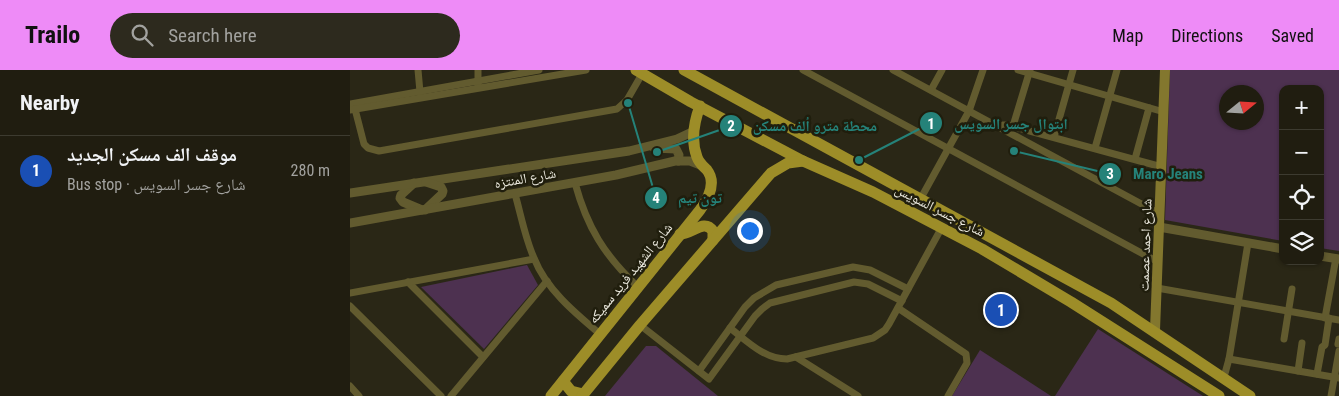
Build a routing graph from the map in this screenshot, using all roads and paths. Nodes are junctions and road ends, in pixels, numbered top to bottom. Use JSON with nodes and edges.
{"nodes":[{"id":1,"x":418,"y":70,"type":"edge"},
{"id":2,"x":478,"y":70,"type":"edge"},
{"id":3,"x":539,"y":70,"type":"edge"},
{"id":4,"x":586,"y":70,"type":"edge"},
{"id":5,"x":684,"y":70,"type":"edge"},
{"id":6,"x":803,"y":70,"type":"edge"},
{"id":7,"x":893,"y":70,"type":"edge"},
{"id":8,"x":941,"y":70,"type":"edge"},
{"id":9,"x":983,"y":70,"type":"edge"},
{"id":10,"x":1018,"y":70,"type":"edge"},
{"id":11,"x":1073,"y":70,"type":"edge"},
{"id":12,"x":1117,"y":70,"type":"edge"},
{"id":13,"x":1165,"y":70,"type":"edge"},
{"id":14,"x":639,"y":72,"type":"edge"},
{"id":15,"x":1030,"y":72,"type":"edge"},
{"id":16,"x":478,"y":85,"type":"junction"},
{"id":17,"x":1069,"y":85,"type":"junction"},
{"id":18,"x":930,"y":90,"type":"junction"},
{"id":19,"x":420,"y":92,"type":"junction"},
{"id":20,"x":1110,"y":96,"type":"junction"},
{"id":21,"x":700,"y":106,"type":"junction"},
{"id":22,"x":352,"y":108,"type":"edge"},
{"id":23,"x":1149,"y":108,"type":"junction"},
{"id":24,"x":969,"y":111,"type":"junction"},
{"id":25,"x":1164,"y":112,"type":"junction"},
{"id":26,"x":995,"y":125,"type":"junction"},
{"id":27,"x":1013,"y":126,"type":"junction"},
{"id":28,"x":694,"y":131,"type":"junction"},
{"id":29,"x":1054,"y":137,"type":"junction"},
{"id":30,"x":647,"y":147,"type":"junction"},
{"id":31,"x":1095,"y":148,"type":"junction"},
{"id":32,"x":948,"y":149,"type":"junction"},
{"id":33,"x":1135,"y":160,"type":"junction"},
{"id":34,"x":678,"y":161,"type":"junction"},
{"id":35,"x":803,"y":161,"type":"junction"},
{"id":36,"x":703,"y":166,"type":"junction"},
{"id":37,"x":1162,"y":167,"type":"junction"},
{"id":38,"x":418,"y":182,"type":"junction"},
{"id":39,"x":575,"y":183,"type":"junction"},
{"id":40,"x":350,"y":193,"type":"edge"},
{"id":41,"x":515,"y":194,"type":"junction"},
{"id":42,"x":921,"y":198,"type":"junction"},
{"id":43,"x":423,"y":210,"type":"junction"},
{"id":44,"x":1160,"y":214,"type":"junction"},
{"id":45,"x":350,"y":223,"type":"edge"},
{"id":46,"x":942,"y":227,"type":"junction"},
{"id":47,"x":1159,"y":227,"type":"junction"},
{"id":48,"x":680,"y":234,"type":"junction"},
{"id":49,"x":713,"y":240,"type":"junction"},
{"id":50,"x":1248,"y":243,"type":"junction"},
{"id":51,"x":1279,"y":248,"type":"edge"},
{"id":52,"x":1324,"y":256,"type":"edge"},
{"id":53,"x":1337,"y":258,"type":"edge"},
{"id":54,"x":534,"y":259,"type":"junction"},
{"id":55,"x":1158,"y":262,"type":"junction"},
{"id":56,"x":547,"y":281,"type":"junction"},
{"id":57,"x":408,"y":282,"type":"junction"},
{"id":58,"x":638,"y":287,"type":"junction"},
{"id":59,"x":1157,"y":288,"type":"junction"},
{"id":60,"x":908,"y":289,"type":"junction"},
{"id":61,"x":1292,"y":289,"type":"dead end"},
{"id":62,"x":350,"y":293,"type":"edge"},
{"id":63,"x":1238,"y":303,"type":"junction"},
{"id":64,"x":900,"y":305,"type":"junction"},
{"id":65,"x":350,"y":306,"type":"edge"},
{"id":66,"x":1289,"y":311,"type":"junction"},
{"id":67,"x":1327,"y":318,"type":"junction"},
{"id":68,"x":1339,"y":320,"type":"edge"},
{"id":69,"x":640,"y":324,"type":"junction"},
{"id":70,"x":730,"y":328,"type":"junction"},
{"id":71,"x":1155,"y":330,"type":"junction"},
{"id":72,"x":600,"y":334,"type":"junction"},
{"id":73,"x":740,"y":336,"type":"junction"},
{"id":74,"x":1284,"y":339,"type":"dead end"},
{"id":75,"x":1302,"y":343,"type":"dead end"},
{"id":76,"x":1339,"y":345,"type":"edge"},
{"id":77,"x":483,"y":357,"type":"junction"},
{"id":78,"x":796,"y":357,"type":"junction"},
{"id":79,"x":1228,"y":359,"type":"junction"},
{"id":80,"x":699,"y":371,"type":"junction"},
{"id":81,"x":1298,"y":371,"type":"junction"},
{"id":82,"x":1317,"y":374,"type":"junction"},
{"id":83,"x":1224,"y":377,"type":"junction"},
{"id":84,"x":1337,"y":378,"type":"edge"},
{"id":85,"x":563,"y":381,"type":"junction"},
{"id":86,"x":350,"y":386,"type":"edge"},
{"id":87,"x":583,"y":395,"type":"edge"},
{"id":88,"x":359,"y":396,"type":"edge"},
{"id":89,"x":441,"y":396,"type":"edge"},
{"id":90,"x":451,"y":396,"type":"edge"},
{"id":91,"x":551,"y":396,"type":"edge"},
{"id":92,"x":858,"y":396,"type":"edge"},
{"id":93,"x":948,"y":396,"type":"edge"},
{"id":94,"x":1219,"y":396,"type":"edge"},
{"id":95,"x":1250,"y":396,"type":"edge"},
{"id":96,"x":1331,"y":396,"type":"edge"}],
"edges":[{"from":1,"to":19,"type":"street"},
{"from":2,"to":16,"type":"street"},
{"from":3,"to":16,"type":"street"},
{"from":4,"to":16,"type":"street"},
{"from":5,"to":42,"type":"main road","name":"شارع جسر السويس"},
{"from":6,"to":32,"type":"street"},
{"from":7,"to":18,"type":"street"},
{"from":8,"to":18,"type":"street"},
{"from":9,"to":24,"type":"street"},
{"from":10,"to":15,"type":"street"},
{"from":11,"to":17,"type":"street"},
{"from":12,"to":20,"type":"street"},
{"from":13,"to":25,"type":"main road","name":"شارع احمد عصمت"},
{"from":14,"to":21,"type":"main road","name":"شارع جسر السويس"},
{"from":14,"to":22,"type":"street"},
{"from":15,"to":17,"type":"street"},
{"from":15,"to":27,"type":"street"},
{"from":16,"to":19,"type":"street"},
{"from":16,"to":22,"type":"street"},
{"from":17,"to":20,"type":"street"},
{"from":17,"to":29,"type":"street"},
{"from":18,"to":24,"type":"street"},
{"from":19,"to":22,"type":"street"},
{"from":20,"to":23,"type":"street"},
{"from":20,"to":31,"type":"street"},
{"from":21,"to":28,"type":"main road","name":"شارع الشهيد فريد سميكه"},
{"from":21,"to":35,"type":"main road","name":"شارع جسر السويس"},
{"from":23,"to":25,"type":"street"},
{"from":23,"to":33,"type":"street"},
{"from":24,"to":26,"type":"street"},
{"from":24,"to":32,"type":"street"},
{"from":25,"to":37,"type":"main road","name":"شارع احمد عصمت"},
{"from":26,"to":27,"type":"street"},
{"from":26,"to":44,"type":"street"},
{"from":27,"to":29,"type":"street"},
{"from":28,"to":30,"type":"street","name":"شارع المنتزه"},
{"from":28,"to":36,"type":"main road","name":"شارع الشهيد فريد سميكه"},
{"from":29,"to":31,"type":"street"},
{"from":30,"to":34,"type":"street"},
{"from":30,"to":38,"type":"street","name":"شارع المنتزه"},
{"from":31,"to":33,"type":"street"},
{"from":32,"to":42,"type":"street"},
{"from":32,"to":55,"type":"street"},
{"from":33,"to":37,"type":"street"},
{"from":34,"to":36,"type":"street","name":"شارع المنتزه"},
{"from":34,"to":39,"type":"street","name":"شارع المنتزه"},
{"from":35,"to":46,"type":"main road","name":"شارع جسر السويس"},
{"from":35,"to":49,"type":"main road"},
{"from":36,"to":48,"type":"main road","name":"شارع الشهيد فريد سميكه"},
{"from":37,"to":44,"type":"main road","name":"شارع احمد عصمت"},
{"from":38,"to":40,"type":"street","name":"شارع المنتزه"},
{"from":38,"to":43,"type":"street"},
{"from":38,"to":43,"type":"street"},
{"from":39,"to":41,"type":"street","name":"شارع المنتزه"},
{"from":39,"to":58,"type":"street"},
{"from":41,"to":43,"type":"street","name":"شارع المنتزه"},
{"from":41,"to":54,"type":"street"},
{"from":42,"to":71,"type":"main road","name":"شارع جسر السويس"},
{"from":43,"to":45,"type":"street","name":"شارع المنتزه"},
{"from":44,"to":47,"type":"main road","name":"شارع احمد عصمت"},
{"from":46,"to":60,"type":"street"},
{"from":46,"to":94,"type":"main road","name":"شارع جسر السويس"},
{"from":47,"to":50,"type":"street"},
{"from":47,"to":55,"type":"main road","name":"شارع احمد عصمت"},
{"from":48,"to":49,"type":"main road"},
{"from":48,"to":58,"type":"main road","name":"شارع الشهيد فريد سميكه"},
{"from":49,"to":69,"type":"main road"},
{"from":50,"to":51,"type":"street"},
{"from":50,"to":63,"type":"street"},
{"from":52,"to":53,"type":"street"},
{"from":53,"to":67,"type":"street"},
{"from":54,"to":56,"type":"street"},
{"from":54,"to":57,"type":"street"},
{"from":55,"to":59,"type":"main road","name":"شارع احمد عصمت"},
{"from":56,"to":72,"type":"street"},
{"from":56,"to":77,"type":"street"},
{"from":57,"to":62,"type":"street"},
{"from":57,"to":77,"type":"street"},
{"from":58,"to":72,"type":"main road","name":"شارع الشهيد فريد سميكه"},
{"from":59,"to":63,"type":"street"},
{"from":59,"to":71,"type":"main road","name":"شارع احمد عصمت"},
{"from":60,"to":64,"type":"street"},
{"from":60,"to":70,"type":"street"},
{"from":61,"to":66,"type":"street"},
{"from":63,"to":66,"type":"street"},
{"from":63,"to":79,"type":"street"},
{"from":64,"to":73,"type":"street"},
{"from":64,"to":78,"type":"street"},
{"from":64,"to":93,"type":"street"},
{"from":65,"to":89,"type":"street"},
{"from":66,"to":67,"type":"street"},
{"from":66,"to":74,"type":"street"},
{"from":67,"to":68,"type":"street"},
{"from":67,"to":82,"type":"street"},
{"from":69,"to":80,"type":"street"},
{"from":69,"to":87,"type":"main road"},
{"from":70,"to":73,"type":"street"},
{"from":70,"to":80,"type":"street"},
{"from":71,"to":83,"type":"main road","name":"شارع جسر السويس"},
{"from":72,"to":85,"type":"main road","name":"شارع الشهيد فريد سميكه"},
{"from":73,"to":78,"type":"street"},
{"from":73,"to":80,"type":"street"},
{"from":75,"to":81,"type":"street"},
{"from":76,"to":84,"type":"street"},
{"from":77,"to":90,"type":"street"},
{"from":78,"to":92,"type":"street"},
{"from":79,"to":81,"type":"street"},
{"from":79,"to":83,"type":"street"},
{"from":81,"to":82,"type":"street"},
{"from":82,"to":84,"type":"street"},
{"from":83,"to":95,"type":"main road","name":"شارع جسر السويس"},
{"from":84,"to":96,"type":"street"},
{"from":85,"to":87,"type":"main road"},
{"from":85,"to":91,"type":"main road","name":"شارع الشهيد فريد سميكه"},
{"from":86,"to":88,"type":"street"}]}
